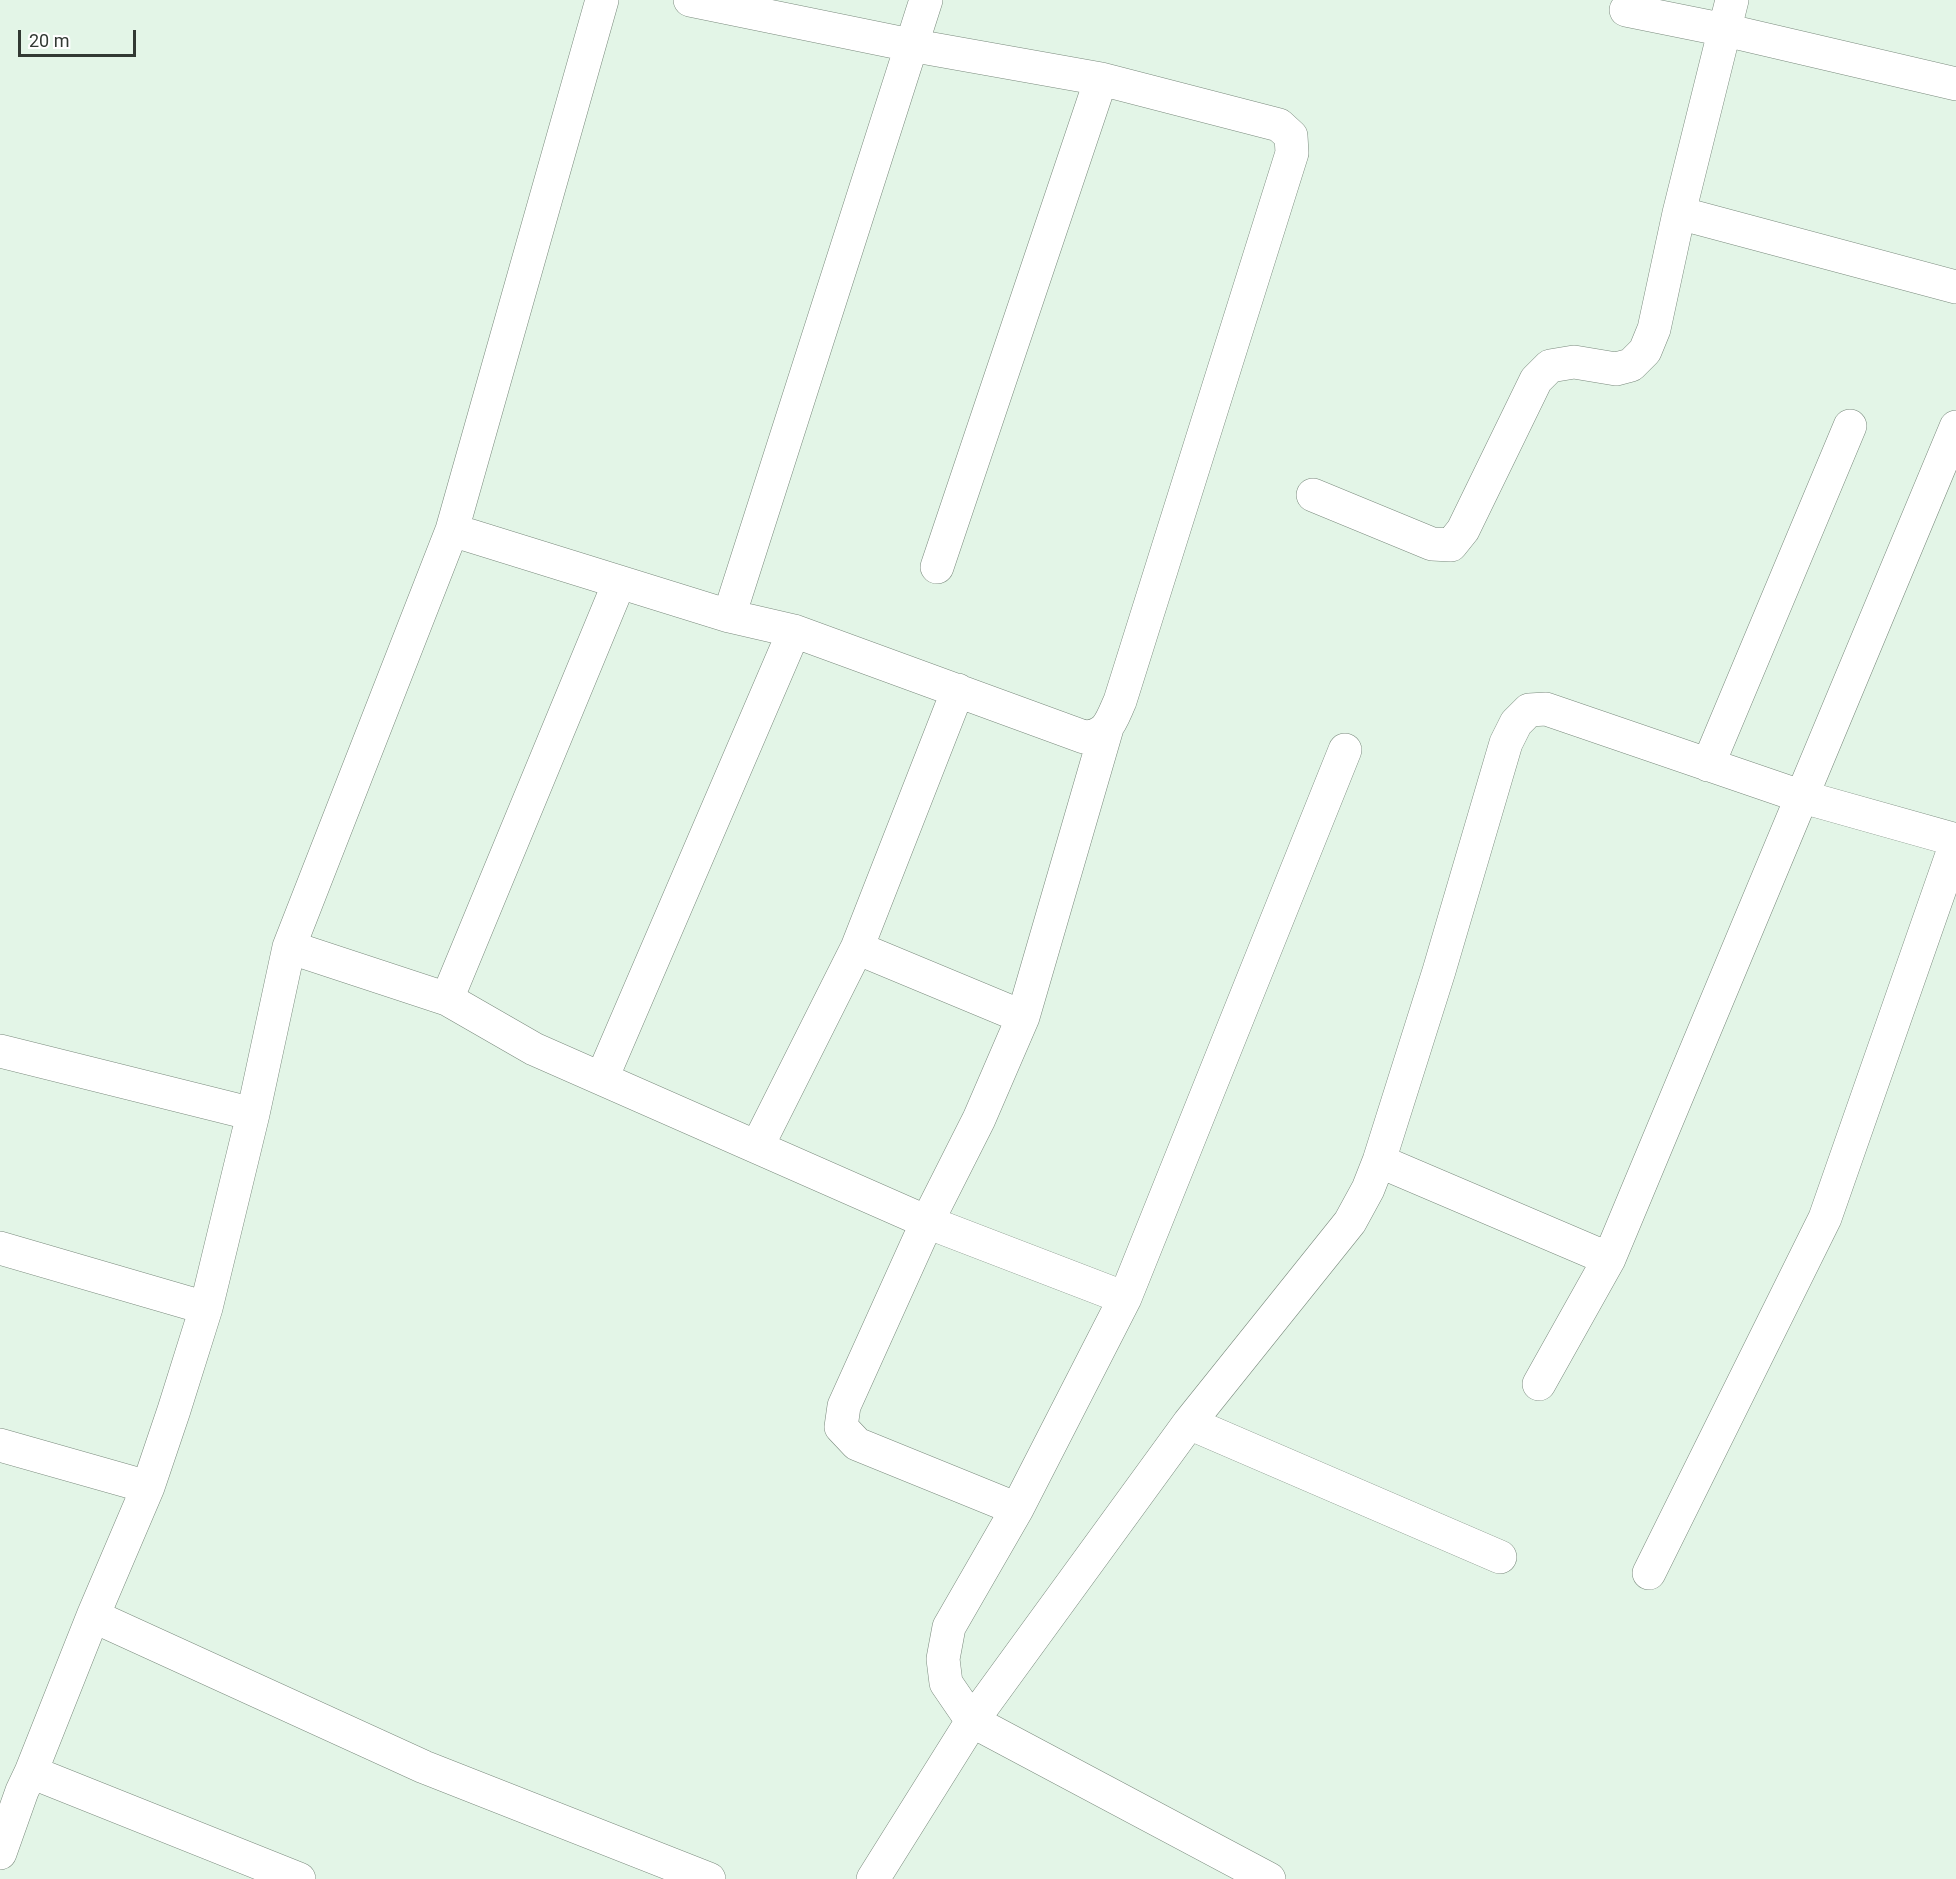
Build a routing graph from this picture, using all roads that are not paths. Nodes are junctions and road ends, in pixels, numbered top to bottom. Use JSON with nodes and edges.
{"nodes":[{"id":1,"x":602,"y":0,"type":"edge"},
{"id":2,"x":690,"y":0,"type":"edge"},
{"id":3,"x":926,"y":0,"type":"edge"},
{"id":4,"x":1626,"y":10,"type":"dead end"},
{"id":5,"x":1729,"y":15,"type":"edge"},
{"id":6,"x":910,"y":45,"type":"junction"},
{"id":7,"x":1101,"y":79,"type":"junction"},
{"id":8,"x":1956,"y":84,"type":"edge"},
{"id":9,"x":1679,"y":213,"type":"junction"},
{"id":10,"x":1956,"y":287,"type":"edge"},
{"id":11,"x":1850,"y":426,"type":"dead end"},
{"id":12,"x":1956,"y":428,"type":"edge"},
{"id":13,"x":1313,"y":495,"type":"dead end"},
{"id":14,"x":452,"y":530,"type":"junction"},
{"id":15,"x":937,"y":567,"type":"dead end"},
{"id":16,"x":620,"y":583,"type":"junction"},
{"id":17,"x":729,"y":616,"type":"junction"},
{"id":18,"x":794,"y":631,"type":"junction"},
{"id":19,"x":958,"y":690,"type":"junction"},
{"id":20,"x":1107,"y":728,"type":"junction"},
{"id":21,"x":1345,"y":750,"type":"dead end"},
{"id":22,"x":1708,"y":765,"type":"junction"},
{"id":23,"x":1803,"y":797,"type":"junction"},
{"id":24,"x":1956,"y":842,"type":"edge"},
{"id":25,"x":289,"y":947,"type":"junction"},
{"id":26,"x":856,"y":948,"type":"junction"},
{"id":27,"x":447,"y":999,"type":"junction"},
{"id":28,"x":1023,"y":1017,"type":"junction"},
{"id":29,"x":0,"y":1051,"type":"edge"},
{"id":30,"x":602,"y":1078,"type":"junction"},
{"id":31,"x":253,"y":1114,"type":"junction"},
{"id":32,"x":756,"y":1147,"type":"junction"},
{"id":33,"x":1379,"y":1161,"type":"junction"},
{"id":34,"x":927,"y":1222,"type":"junction"},
{"id":35,"x":0,"y":1248,"type":"edge"},
{"id":36,"x":1609,"y":1259,"type":"junction"},
{"id":37,"x":1125,"y":1298,"type":"junction"},
{"id":38,"x":206,"y":1308,"type":"junction"},
{"id":39,"x":1539,"y":1384,"type":"dead end"},
{"id":40,"x":1189,"y":1422,"type":"junction"},
{"id":41,"x":0,"y":1445,"type":"edge"},
{"id":42,"x":148,"y":1487,"type":"junction"},
{"id":43,"x":1017,"y":1509,"type":"junction"},
{"id":44,"x":1500,"y":1557,"type":"dead end"},
{"id":45,"x":1649,"y":1573,"type":"dead end"},
{"id":46,"x":93,"y":1616,"type":"junction"},
{"id":47,"x":972,"y":1721,"type":"junction"},
{"id":48,"x":18,"y":1782,"type":"edge"},
{"id":49,"x":0,"y":1853,"type":"edge"},
{"id":50,"x":299,"y":1879,"type":"edge"},
{"id":51,"x":709,"y":1879,"type":"edge"},
{"id":52,"x":873,"y":1879,"type":"edge"},
{"id":53,"x":1269,"y":1879,"type":"edge"}],
"edges":[{"from":1,"to":14,"type":"street"},
{"from":2,"to":6,"type":"street"},
{"from":3,"to":6,"type":"street"},
{"from":4,"to":5,"type":"street"},
{"from":5,"to":8,"type":"street"},
{"from":5,"to":9,"type":"street"},
{"from":6,"to":7,"type":"street"},
{"from":6,"to":17,"type":"street"},
{"from":7,"to":15,"type":"street"},
{"from":7,"to":20,"type":"street"},
{"from":9,"to":10,"type":"street"},
{"from":9,"to":13,"type":"street"},
{"from":11,"to":22,"type":"street"},
{"from":12,"to":23,"type":"street"},
{"from":14,"to":16,"type":"street"},
{"from":14,"to":25,"type":"street"},
{"from":16,"to":17,"type":"street"},
{"from":16,"to":27,"type":"street"},
{"from":17,"to":18,"type":"street"},
{"from":18,"to":19,"type":"street"},
{"from":18,"to":30,"type":"street"},
{"from":19,"to":20,"type":"street"},
{"from":19,"to":26,"type":"street"},
{"from":20,"to":28,"type":"street"},
{"from":21,"to":37,"type":"street"},
{"from":22,"to":23,"type":"street"},
{"from":22,"to":33,"type":"street"},
{"from":23,"to":24,"type":"street"},
{"from":23,"to":36,"type":"street"},
{"from":24,"to":45,"type":"street"},
{"from":25,"to":27,"type":"street"},
{"from":25,"to":31,"type":"street"},
{"from":26,"to":28,"type":"street"},
{"from":26,"to":32,"type":"street"},
{"from":27,"to":30,"type":"street"},
{"from":28,"to":34,"type":"street"},
{"from":29,"to":31,"type":"street"},
{"from":30,"to":32,"type":"street"},
{"from":31,"to":38,"type":"street"},
{"from":32,"to":34,"type":"street"},
{"from":33,"to":36,"type":"street"},
{"from":33,"to":40,"type":"street"},
{"from":34,"to":37,"type":"street"},
{"from":34,"to":43,"type":"street"},
{"from":35,"to":38,"type":"street"},
{"from":36,"to":39,"type":"street"},
{"from":37,"to":43,"type":"street"},
{"from":38,"to":42,"type":"street"},
{"from":40,"to":44,"type":"street"},
{"from":40,"to":47,"type":"street"},
{"from":41,"to":42,"type":"street"},
{"from":42,"to":46,"type":"street"},
{"from":43,"to":47,"type":"street"},
{"from":46,"to":48,"type":"street"},
{"from":46,"to":51,"type":"street"},
{"from":47,"to":52,"type":"street"},
{"from":47,"to":53,"type":"street"},
{"from":48,"to":49,"type":"street"},
{"from":48,"to":50,"type":"street"}]}
